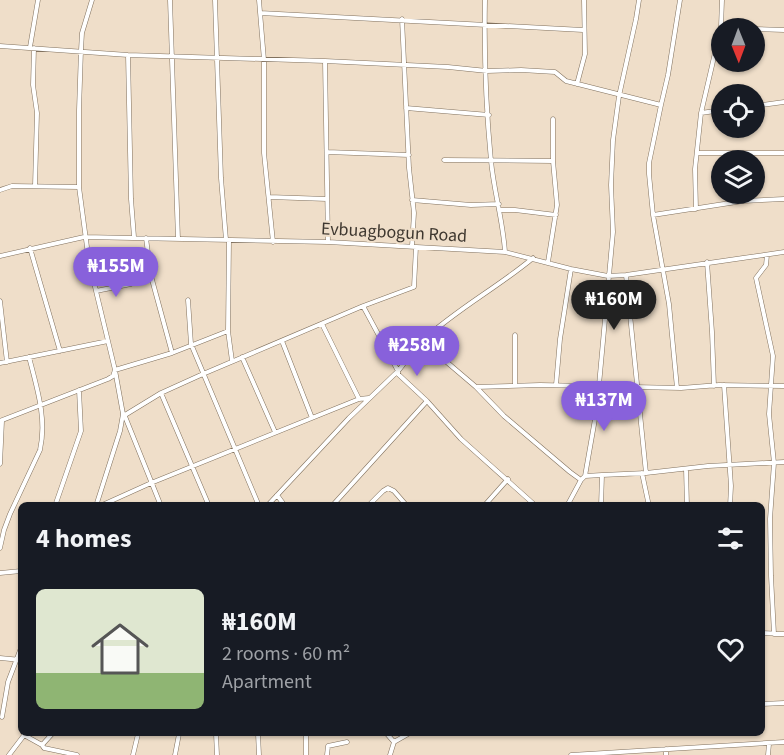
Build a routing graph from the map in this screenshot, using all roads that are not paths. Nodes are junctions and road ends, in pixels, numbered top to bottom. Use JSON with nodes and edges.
{"nodes":[{"id":1,"x":38,"y":0,"type":"edge"},
{"id":2,"x":92,"y":0,"type":"edge"},
{"id":3,"x":170,"y":0,"type":"edge"},
{"id":4,"x":215,"y":0,"type":"edge"},
{"id":5,"x":259,"y":0,"type":"edge"},
{"id":6,"x":485,"y":0,"type":"edge"},
{"id":7,"x":584,"y":0,"type":"edge"},
{"id":8,"x":639,"y":0,"type":"edge"},
{"id":9,"x":680,"y":0,"type":"edge"},
{"id":10,"x":722,"y":0,"type":"edge"},
{"id":11,"x":260,"y":13,"type":"junction"},
{"id":12,"x":721,"y":18,"type":"edge"},
{"id":13,"x":402,"y":19,"type":"junction"},
{"id":14,"x":485,"y":23,"type":"junction"},
{"id":15,"x":765,"y":29,"type":"edge"},
{"id":16,"x":583,"y":30,"type":"junction"},
{"id":17,"x":784,"y":30,"type":"edge"},
{"id":18,"x":0,"y":46,"type":"edge"},
{"id":19,"x":32,"y":47,"type":"junction"},
{"id":20,"x":81,"y":50,"type":"junction"},
{"id":21,"x":128,"y":55,"type":"junction"},
{"id":22,"x":172,"y":56,"type":"junction"},
{"id":23,"x":216,"y":57,"type":"junction"},
{"id":24,"x":264,"y":60,"type":"junction"},
{"id":25,"x":325,"y":61,"type":"junction"},
{"id":26,"x":405,"y":65,"type":"junction"},
{"id":27,"x":711,"y":70,"type":"edge"},
{"id":28,"x":487,"y":71,"type":"junction"},
{"id":29,"x":577,"y":84,"type":"junction"},
{"id":30,"x":619,"y":96,"type":"junction"},
{"id":31,"x":784,"y":102,"type":"edge"},
{"id":32,"x":661,"y":105,"type":"junction"},
{"id":33,"x":765,"y":105,"type":"edge"},
{"id":34,"x":406,"y":108,"type":"junction"},
{"id":35,"x":711,"y":112,"type":"edge"},
{"id":36,"x":701,"y":113,"type":"junction"},
{"id":37,"x":489,"y":115,"type":"junction"},
{"id":38,"x":553,"y":119,"type":"dead end"},
{"id":39,"x":327,"y":152,"type":"junction"},
{"id":40,"x":697,"y":153,"type":"junction"},
{"id":41,"x":784,"y":153,"type":"edge"},
{"id":42,"x":409,"y":155,"type":"junction"},
{"id":43,"x":444,"y":160,"type":"dead end"},
{"id":44,"x":491,"y":160,"type":"junction"},
{"id":45,"x":553,"y":161,"type":"junction"},
{"id":46,"x":36,"y":186,"type":"junction"},
{"id":47,"x":80,"y":187,"type":"junction"},
{"id":48,"x":0,"y":190,"type":"edge"},
{"id":49,"x":269,"y":197,"type":"junction"},
{"id":50,"x":327,"y":199,"type":"junction"},
{"id":51,"x":784,"y":199,"type":"edge"},
{"id":52,"x":412,"y":200,"type":"junction"},
{"id":53,"x":499,"y":204,"type":"junction"},
{"id":54,"x":696,"y":209,"type":"junction"},
{"id":55,"x":500,"y":210,"type":"junction"},
{"id":56,"x":653,"y":214,"type":"junction"},
{"id":57,"x":556,"y":215,"type":"junction"},
{"id":58,"x":84,"y":237,"type":"junction"},
{"id":59,"x":134,"y":237,"type":"junction"},
{"id":60,"x":146,"y":238,"type":"junction"},
{"id":61,"x":178,"y":239,"type":"junction"},
{"id":62,"x":228,"y":240,"type":"junction"},
{"id":63,"x":273,"y":242,"type":"junction"},
{"id":64,"x":328,"y":242,"type":"junction"},
{"id":65,"x":414,"y":247,"type":"junction"},
{"id":66,"x":30,"y":248,"type":"junction"},
{"id":67,"x":505,"y":252,"type":"junction"},
{"id":68,"x":784,"y":252,"type":"edge"},
{"id":69,"x":767,"y":255,"type":"junction"},
{"id":70,"x":0,"y":256,"type":"edge"},
{"id":71,"x":533,"y":258,"type":"junction"},
{"id":72,"x":548,"y":262,"type":"junction"},
{"id":73,"x":707,"y":262,"type":"junction"},
{"id":74,"x":571,"y":269,"type":"junction"},
{"id":75,"x":662,"y":269,"type":"junction"},
{"id":76,"x":626,"y":275,"type":"junction"},
{"id":77,"x":608,"y":276,"type":"junction"},
{"id":78,"x":131,"y":284,"type":"dead end"},
{"id":79,"x":96,"y":291,"type":"junction"},
{"id":80,"x":188,"y":300,"type":"dead end"},
{"id":81,"x":0,"y":301,"type":"edge"},
{"id":82,"x":363,"y":306,"type":"junction"},
{"id":83,"x":322,"y":324,"type":"junction"},
{"id":84,"x":228,"y":331,"type":"junction"},
{"id":85,"x":515,"y":335,"type":"dead end"},
{"id":86,"x":108,"y":341,"type":"junction"},
{"id":87,"x":282,"y":341,"type":"junction"},
{"id":88,"x":422,"y":341,"type":"junction"},
{"id":89,"x":190,"y":344,"type":"junction"},
{"id":90,"x":60,"y":351,"type":"junction"},
{"id":91,"x":172,"y":353,"type":"junction"},
{"id":92,"x":29,"y":357,"type":"junction"},
{"id":93,"x":242,"y":357,"type":"junction"},
{"id":94,"x":232,"y":361,"type":"junction"},
{"id":95,"x":7,"y":362,"type":"junction"},
{"id":96,"x":0,"y":363,"type":"edge"},
{"id":97,"x":115,"y":370,"type":"junction"},
{"id":98,"x":398,"y":371,"type":"junction"},
{"id":99,"x":203,"y":374,"type":"junction"},
{"id":100,"x":515,"y":385,"type":"junction"},
{"id":101,"x":556,"y":385,"type":"junction"},
{"id":102,"x":600,"y":385,"type":"junction"},
{"id":103,"x":724,"y":385,"type":"junction"},
{"id":104,"x":638,"y":386,"type":"junction"},
{"id":105,"x":714,"y":386,"type":"junction"},
{"id":106,"x":784,"y":386,"type":"edge"},
{"id":107,"x":476,"y":387,"type":"junction"},
{"id":108,"x":677,"y":387,"type":"junction"},
{"id":109,"x":770,"y":387,"type":"junction"},
{"id":110,"x":79,"y":390,"type":"junction"},
{"id":111,"x":161,"y":393,"type":"junction"},
{"id":112,"x":369,"y":398,"type":"junction"},
{"id":113,"x":359,"y":399,"type":"junction"},
{"id":114,"x":427,"y":401,"type":"junction"},
{"id":115,"x":42,"y":406,"type":"junction"},
{"id":116,"x":124,"y":414,"type":"junction"},
{"id":117,"x":312,"y":418,"type":"junction"},
{"id":118,"x":1,"y":421,"type":"edge"},
{"id":119,"x":275,"y":432,"type":"junction"},
{"id":120,"x":233,"y":450,"type":"junction"},
{"id":121,"x":784,"y":462,"type":"edge"},
{"id":122,"x":0,"y":464,"type":"edge"},
{"id":123,"x":774,"y":464,"type":"junction"},
{"id":124,"x":729,"y":465,"type":"junction"},
{"id":125,"x":191,"y":466,"type":"junction"},
{"id":126,"x":686,"y":469,"type":"junction"},
{"id":127,"x":644,"y":473,"type":"junction"},
{"id":128,"x":602,"y":474,"type":"junction"},
{"id":129,"x":584,"y":478,"type":"junction"},
{"id":130,"x":508,"y":479,"type":"junction"},
{"id":131,"x":151,"y":483,"type":"junction"},
{"id":132,"x":277,"y":495,"type":"junction"},
{"id":133,"x":56,"y":502,"type":"edge"},
{"id":134,"x":99,"y":502,"type":"edge"},
{"id":135,"x":107,"y":502,"type":"edge"},
{"id":136,"x":159,"y":502,"type":"edge"},
{"id":137,"x":207,"y":502,"type":"edge"},
{"id":138,"x":256,"y":502,"type":"edge"},
{"id":139,"x":271,"y":502,"type":"edge"},
{"id":140,"x":282,"y":502,"type":"edge"},
{"id":141,"x":336,"y":502,"type":"edge"},
{"id":142,"x":372,"y":502,"type":"edge"},
{"id":143,"x":404,"y":502,"type":"edge"},
{"id":144,"x":488,"y":502,"type":"edge"},
{"id":145,"x":532,"y":502,"type":"edge"},
{"id":146,"x":569,"y":502,"type":"edge"},
{"id":147,"x":601,"y":502,"type":"edge"},
{"id":148,"x":648,"y":502,"type":"edge"},
{"id":149,"x":687,"y":502,"type":"edge"},
{"id":150,"x":730,"y":502,"type":"edge"},
{"id":151,"x":0,"y":548,"type":"edge"},
{"id":152,"x":18,"y":571,"type":"edge"},
{"id":153,"x":0,"y":573,"type":"edge"},
{"id":154,"x":765,"y":633,"type":"edge"},
{"id":155,"x":774,"y":633,"type":"junction"},
{"id":156,"x":784,"y":634,"type":"edge"},
{"id":157,"x":0,"y":658,"type":"edge"},
{"id":158,"x":18,"y":659,"type":"edge"},
{"id":159,"x":18,"y":661,"type":"edge"},
{"id":160,"x":784,"y":703,"type":"edge"},
{"id":161,"x":765,"y":704,"type":"edge"},
{"id":162,"x":2,"y":717,"type":"dead end"},
{"id":163,"x":23,"y":736,"type":"edge"},
{"id":164,"x":28,"y":736,"type":"edge"},
{"id":165,"x":50,"y":736,"type":"edge"},
{"id":166,"x":138,"y":736,"type":"edge"},
{"id":167,"x":178,"y":736,"type":"edge"},
{"id":168,"x":216,"y":736,"type":"edge"},
{"id":169,"x":258,"y":736,"type":"edge"},
{"id":170,"x":306,"y":736,"type":"edge"},
{"id":171,"x":389,"y":736,"type":"edge"},
{"id":172,"x":404,"y":736,"type":"edge"},
{"id":173,"x":347,"y":742,"type":"dead end"},
{"id":174,"x":394,"y":742,"type":"junction"},
{"id":175,"x":784,"y":742,"type":"edge"},
{"id":176,"x":769,"y":744,"type":"junction"},
{"id":177,"x":43,"y":746,"type":"junction"},
{"id":178,"x":710,"y":747,"type":"junction"},
{"id":179,"x":666,"y":749,"type":"junction"},
{"id":180,"x":615,"y":754,"type":"edge"},
{"id":181,"x":9,"y":755,"type":"edge"},
{"id":182,"x":44,"y":755,"type":"edge"},
{"id":183,"x":77,"y":755,"type":"edge"},
{"id":184,"x":133,"y":755,"type":"edge"},
{"id":185,"x":175,"y":755,"type":"edge"},
{"id":186,"x":218,"y":755,"type":"edge"},
{"id":187,"x":259,"y":755,"type":"edge"},
{"id":188,"x":306,"y":755,"type":"edge"},
{"id":189,"x":327,"y":755,"type":"edge"},
{"id":190,"x":390,"y":755,"type":"edge"},
{"id":191,"x":571,"y":755,"type":"edge"},
{"id":192,"x":666,"y":755,"type":"edge"},
{"id":193,"x":711,"y":755,"type":"edge"},
{"id":194,"x":768,"y":755,"type":"edge"}],
"edges":[{"from":1,"to":19,"type":"street"},
{"from":2,"to":20,"type":"street"},
{"from":3,"to":22,"type":"street"},
{"from":4,"to":23,"type":"street"},
{"from":5,"to":11,"type":"street"},
{"from":6,"to":14,"type":"street"},
{"from":7,"to":16,"type":"street"},
{"from":8,"to":30,"type":"street"},
{"from":9,"to":32,"type":"street"},
{"from":10,"to":12,"type":"street"},
{"from":11,"to":13,"type":"street"},
{"from":11,"to":24,"type":"street"},
{"from":13,"to":14,"type":"street"},
{"from":13,"to":26,"type":"street"},
{"from":14,"to":16,"type":"street"},
{"from":14,"to":28,"type":"street"},
{"from":15,"to":17,"type":"street"},
{"from":16,"to":29,"type":"street"},
{"from":18,"to":19,"type":"street"},
{"from":19,"to":20,"type":"street"},
{"from":19,"to":46,"type":"street"},
{"from":20,"to":21,"type":"street"},
{"from":20,"to":47,"type":"street"},
{"from":21,"to":22,"type":"street"},
{"from":21,"to":59,"type":"street"},
{"from":22,"to":23,"type":"street"},
{"from":22,"to":61,"type":"street"},
{"from":23,"to":24,"type":"street"},
{"from":23,"to":62,"type":"street"},
{"from":24,"to":25,"type":"street"},
{"from":24,"to":49,"type":"street"},
{"from":25,"to":26,"type":"street"},
{"from":25,"to":39,"type":"street"},
{"from":26,"to":28,"type":"street"},
{"from":26,"to":34,"type":"street"},
{"from":27,"to":36,"type":"street"},
{"from":28,"to":29,"type":"street"},
{"from":28,"to":37,"type":"street"},
{"from":29,"to":30,"type":"street"},
{"from":30,"to":32,"type":"street"},
{"from":30,"to":77,"type":"street"},
{"from":31,"to":33,"type":"street"},
{"from":32,"to":56,"type":"street"},
{"from":34,"to":37,"type":"street"},
{"from":34,"to":42,"type":"street"},
{"from":35,"to":36,"type":"street"},
{"from":36,"to":40,"type":"street"},
{"from":37,"to":44,"type":"street"},
{"from":38,"to":45,"type":"street"},
{"from":39,"to":42,"type":"street"},
{"from":39,"to":50,"type":"street"},
{"from":40,"to":41,"type":"street"},
{"from":40,"to":54,"type":"street"},
{"from":42,"to":52,"type":"street"},
{"from":43,"to":44,"type":"street"},
{"from":44,"to":45,"type":"street"},
{"from":44,"to":53,"type":"street"},
{"from":45,"to":57,"type":"street"},
{"from":46,"to":47,"type":"street"},
{"from":46,"to":48,"type":"street"},
{"from":47,"to":58,"type":"street"},
{"from":49,"to":50,"type":"street"},
{"from":49,"to":63,"type":"street"},
{"from":50,"to":64,"type":"street"},
{"from":51,"to":54,"type":"street"},
{"from":52,"to":53,"type":"street"},
{"from":52,"to":65,"type":"street"},
{"from":53,"to":55,"type":"street"},
{"from":54,"to":56,"type":"street"},
{"from":55,"to":57,"type":"street"},
{"from":55,"to":67,"type":"street"},
{"from":56,"to":75,"type":"street"},
{"from":57,"to":72,"type":"street"},
{"from":58,"to":59,"type":"street","name":"Evbuagbogun Road"},
{"from":58,"to":66,"type":"street","name":"Evbuagbogun Road"},
{"from":58,"to":79,"type":"street"},
{"from":59,"to":60,"type":"street","name":"Evbuagbogun Road"},
{"from":60,"to":61,"type":"street","name":"Evbuagbogun Road"},
{"from":60,"to":91,"type":"street"},
{"from":61,"to":62,"type":"street","name":"Evbuagbogun Road"},
{"from":62,"to":63,"type":"street","name":"Evbuagbogun Road"},
{"from":62,"to":84,"type":"street"},
{"from":63,"to":64,"type":"street","name":"Evbuagbogun Road"},
{"from":64,"to":65,"type":"street","name":"Evbuagbogun Road"},
{"from":65,"to":67,"type":"street","name":"Evbuagbogun Road"},
{"from":65,"to":82,"type":"street"},
{"from":66,"to":70,"type":"street","name":"Evbuagbogun Road"},
{"from":66,"to":90,"type":"street"},
{"from":67,"to":71,"type":"street","name":"Evbuagbogun Road"},
{"from":68,"to":69,"type":"street","name":"Evbuagbogun Road"},
{"from":69,"to":73,"type":"street","name":"Evbuagbogun Road"},
{"from":69,"to":109,"type":"street"},
{"from":71,"to":72,"type":"street","name":"Evbuagbogun Road"},
{"from":71,"to":88,"type":"street"},
{"from":72,"to":74,"type":"street","name":"Evbuagbogun Road"},
{"from":73,"to":75,"type":"street","name":"Evbuagbogun Road"},
{"from":73,"to":105,"type":"street"},
{"from":74,"to":77,"type":"street","name":"Evbuagbogun Road"},
{"from":74,"to":101,"type":"street"},
{"from":75,"to":76,"type":"street","name":"Evbuagbogun Road"},
{"from":75,"to":108,"type":"street"},
{"from":76,"to":77,"type":"street","name":"Evbuagbogun Road"},
{"from":76,"to":104,"type":"street"},
{"from":77,"to":102,"type":"street"},
{"from":78,"to":79,"type":"street"},
{"from":79,"to":86,"type":"street"},
{"from":80,"to":89,"type":"street"},
{"from":81,"to":95,"type":"street"},
{"from":82,"to":83,"type":"street"},
{"from":82,"to":98,"type":"street"},
{"from":83,"to":87,"type":"street"},
{"from":83,"to":113,"type":"street"},
{"from":84,"to":89,"type":"street"},
{"from":84,"to":94,"type":"street"},
{"from":85,"to":100,"type":"street"},
{"from":86,"to":90,"type":"street"},
{"from":86,"to":97,"type":"street"},
{"from":87,"to":93,"type":"street"},
{"from":87,"to":117,"type":"street"},
{"from":88,"to":98,"type":"street"},
{"from":88,"to":107,"type":"street"},
{"from":89,"to":91,"type":"street"},
{"from":89,"to":99,"type":"street"},
{"from":90,"to":92,"type":"street"},
{"from":91,"to":97,"type":"street"},
{"from":92,"to":95,"type":"street"},
{"from":92,"to":115,"type":"street"},
{"from":93,"to":94,"type":"street"},
{"from":93,"to":119,"type":"street"},
{"from":94,"to":99,"type":"street"},
{"from":95,"to":96,"type":"street"},
{"from":97,"to":110,"type":"street"},
{"from":97,"to":116,"type":"street"},
{"from":98,"to":112,"type":"street"},
{"from":98,"to":114,"type":"street"},
{"from":99,"to":111,"type":"street"},
{"from":99,"to":120,"type":"street"},
{"from":100,"to":101,"type":"street"},
{"from":100,"to":107,"type":"street"},
{"from":101,"to":102,"type":"street"},
{"from":102,"to":104,"type":"street"},
{"from":102,"to":129,"type":"street"},
{"from":103,"to":105,"type":"street"},
{"from":103,"to":109,"type":"street"},
{"from":103,"to":124,"type":"street"},
{"from":104,"to":108,"type":"street"},
{"from":104,"to":127,"type":"street"},
{"from":105,"to":108,"type":"street"},
{"from":106,"to":109,"type":"street"},
{"from":107,"to":129,"type":"street"},
{"from":109,"to":123,"type":"street"},
{"from":110,"to":115,"type":"street"},
{"from":110,"to":133,"type":"street"},
{"from":111,"to":116,"type":"street"},
{"from":111,"to":125,"type":"street"},
{"from":112,"to":113,"type":"street"},
{"from":112,"to":132,"type":"street"},
{"from":113,"to":117,"type":"street"},
{"from":114,"to":130,"type":"street"},
{"from":114,"to":141,"type":"street"},
{"from":115,"to":118,"type":"street"},
{"from":115,"to":151,"type":"street"},
{"from":116,"to":131,"type":"street"},
{"from":116,"to":134,"type":"street"},
{"from":117,"to":119,"type":"street"},
{"from":118,"to":122,"type":"street"},
{"from":119,"to":120,"type":"street"},
{"from":120,"to":125,"type":"street"},
{"from":120,"to":138,"type":"street"},
{"from":121,"to":123,"type":"street"},
{"from":123,"to":124,"type":"street"},
{"from":123,"to":155,"type":"street"},
{"from":124,"to":126,"type":"street"},
{"from":124,"to":150,"type":"street"},
{"from":125,"to":131,"type":"street"},
{"from":125,"to":137,"type":"street"},
{"from":126,"to":127,"type":"street"},
{"from":126,"to":149,"type":"street"},
{"from":127,"to":128,"type":"street"},
{"from":127,"to":148,"type":"street"},
{"from":128,"to":129,"type":"street"},
{"from":128,"to":147,"type":"street"},
{"from":129,"to":146,"type":"street"},
{"from":130,"to":144,"type":"street"},
{"from":130,"to":145,"type":"street"},
{"from":131,"to":135,"type":"street"},
{"from":131,"to":136,"type":"street"},
{"from":132,"to":139,"type":"street"},
{"from":132,"to":140,"type":"street"},
{"from":142,"to":143,"type":"street"},
{"from":152,"to":153,"type":"street"},
{"from":154,"to":155,"type":"street"},
{"from":155,"to":156,"type":"street"},
{"from":157,"to":158,"type":"street"},
{"from":159,"to":162,"type":"street"},
{"from":160,"to":161,"type":"street"},
{"from":163,"to":181,"type":"street"},
{"from":164,"to":177,"type":"street"},
{"from":165,"to":177,"type":"street"},
{"from":166,"to":184,"type":"street"},
{"from":167,"to":185,"type":"street"},
{"from":168,"to":186,"type":"street"},
{"from":169,"to":187,"type":"street"},
{"from":170,"to":188,"type":"street"},
{"from":171,"to":174,"type":"street"},
{"from":172,"to":174,"type":"street"},
{"from":173,"to":189,"type":"street"},
{"from":174,"to":190,"type":"street"},
{"from":175,"to":176,"type":"street"},
{"from":176,"to":178,"type":"street"},
{"from":176,"to":194,"type":"street"},
{"from":177,"to":182,"type":"street"},
{"from":177,"to":183,"type":"street"},
{"from":178,"to":179,"type":"street"},
{"from":178,"to":193,"type":"street"},
{"from":179,"to":180,"type":"street"},
{"from":179,"to":192,"type":"street"},
{"from":180,"to":191,"type":"street"}]}
